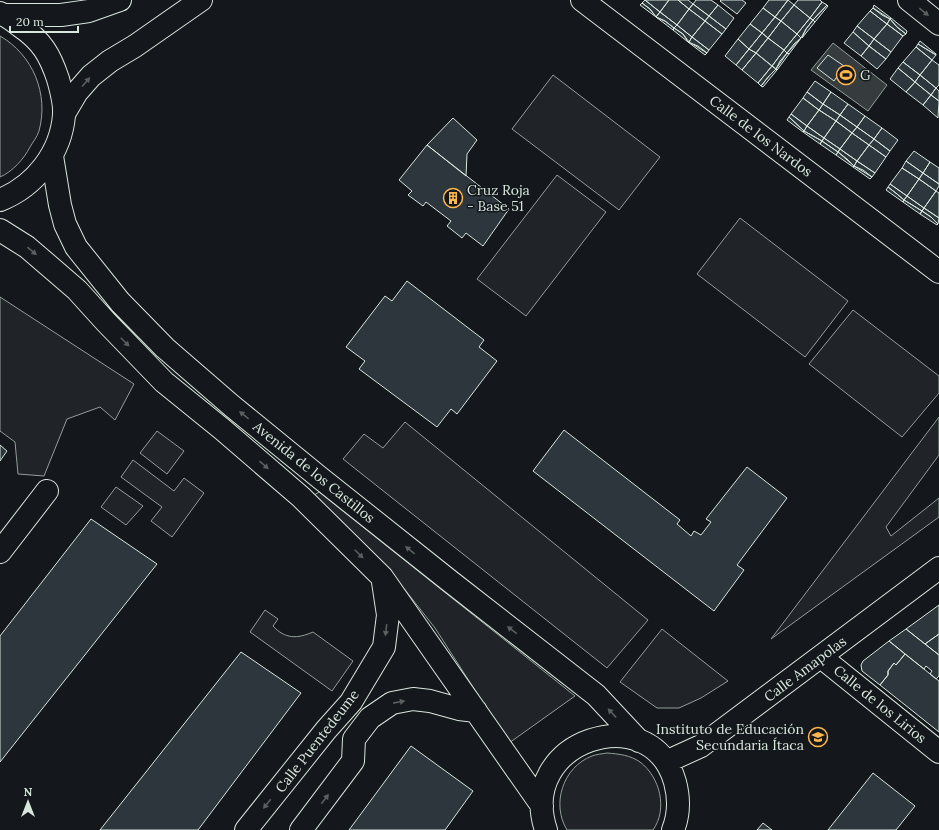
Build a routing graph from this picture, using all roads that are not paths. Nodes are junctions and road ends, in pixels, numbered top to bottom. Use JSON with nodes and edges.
{"nodes":[{"id":1,"x":120,"y":0,"type":"edge"},
{"id":2,"x":201,"y":0,"type":"edge"},
{"id":3,"x":582,"y":0,"type":"edge"},
{"id":4,"x":909,"y":0,"type":"edge"},
{"id":5,"x":2,"y":14,"type":"edge"},
{"id":6,"x":939,"y":24,"type":"edge"},
{"id":7,"x":64,"y":114,"type":"junction"},
{"id":8,"x":52,"y":156,"type":"junction"},
{"id":9,"x":0,"y":200,"type":"edge"},
{"id":10,"x":0,"y":230,"type":"edge"},
{"id":11,"x":939,"y":272,"type":"edge"},
{"id":12,"x":47,"y":490,"type":"dead end"},
{"id":13,"x":0,"y":552,"type":"edge"},
{"id":14,"x":939,"y":568,"type":"edge"},
{"id":15,"x":382,"y":577,"type":"junction"},
{"id":16,"x":821,"y":657,"type":"junction"},
{"id":17,"x":476,"y":711,"type":"junction"},
{"id":18,"x":326,"y":730,"type":"junction"},
{"id":19,"x":354,"y":739,"type":"junction"},
{"id":20,"x":639,"y":741,"type":"junction"},
{"id":21,"x":939,"y":752,"type":"edge"},
{"id":22,"x":666,"y":762,"type":"junction"},
{"id":23,"x":541,"y":820,"type":"edge"},
{"id":24,"x":246,"y":830,"type":"edge"},
{"id":25,"x":301,"y":830,"type":"edge"},
{"id":26,"x":673,"y":830,"type":"edge"}],
"edges":[{"from":1,"to":5,"type":"main road"},
{"from":7,"to":2,"type":"main road","one_way":true},
{"from":3,"to":11,"type":"main road","name":"Calle de los Nardos"},
{"from":4,"to":6,"type":"main road","one_way":true},
{"from":5,"to":7,"type":"main road"},
{"from":7,"to":8,"type":"main road"},
{"from":8,"to":9,"type":"main road"},
{"from":20,"to":8,"type":"main road","name":"Avenida de los Castillos","one_way":true},
{"from":10,"to":15,"type":"main road","name":"Avenida de los Castillos","one_way":true},
{"from":12,"to":13,"type":"main road"},
{"from":14,"to":16,"type":"main road","name":"Calle Amapolas"},
{"from":15,"to":17,"type":"main road","name":"Avenida de los Castillos"},
{"from":15,"to":18,"type":"main road","name":"Calle Puentedeume","one_way":true},
{"from":16,"to":21,"type":"main road","name":"Calle de los Lirios"},
{"from":16,"to":22,"type":"main road","name":"Calle Amapolas"},
{"from":19,"to":17,"type":"main road","name":"Calle Puentedeume","one_way":true},
{"from":17,"to":23,"type":"main road","name":"Avenida de los Castillos"},
{"from":18,"to":19,"type":"main road"},
{"from":18,"to":24,"type":"main road","name":"Calle Puentedeume","one_way":true},
{"from":25,"to":19,"type":"main road","name":"Calle Puentedeume","one_way":true},
{"from":20,"to":22,"type":"main road"},
{"from":20,"to":23,"type":"main road"},
{"from":22,"to":26,"type":"main road"}]}
